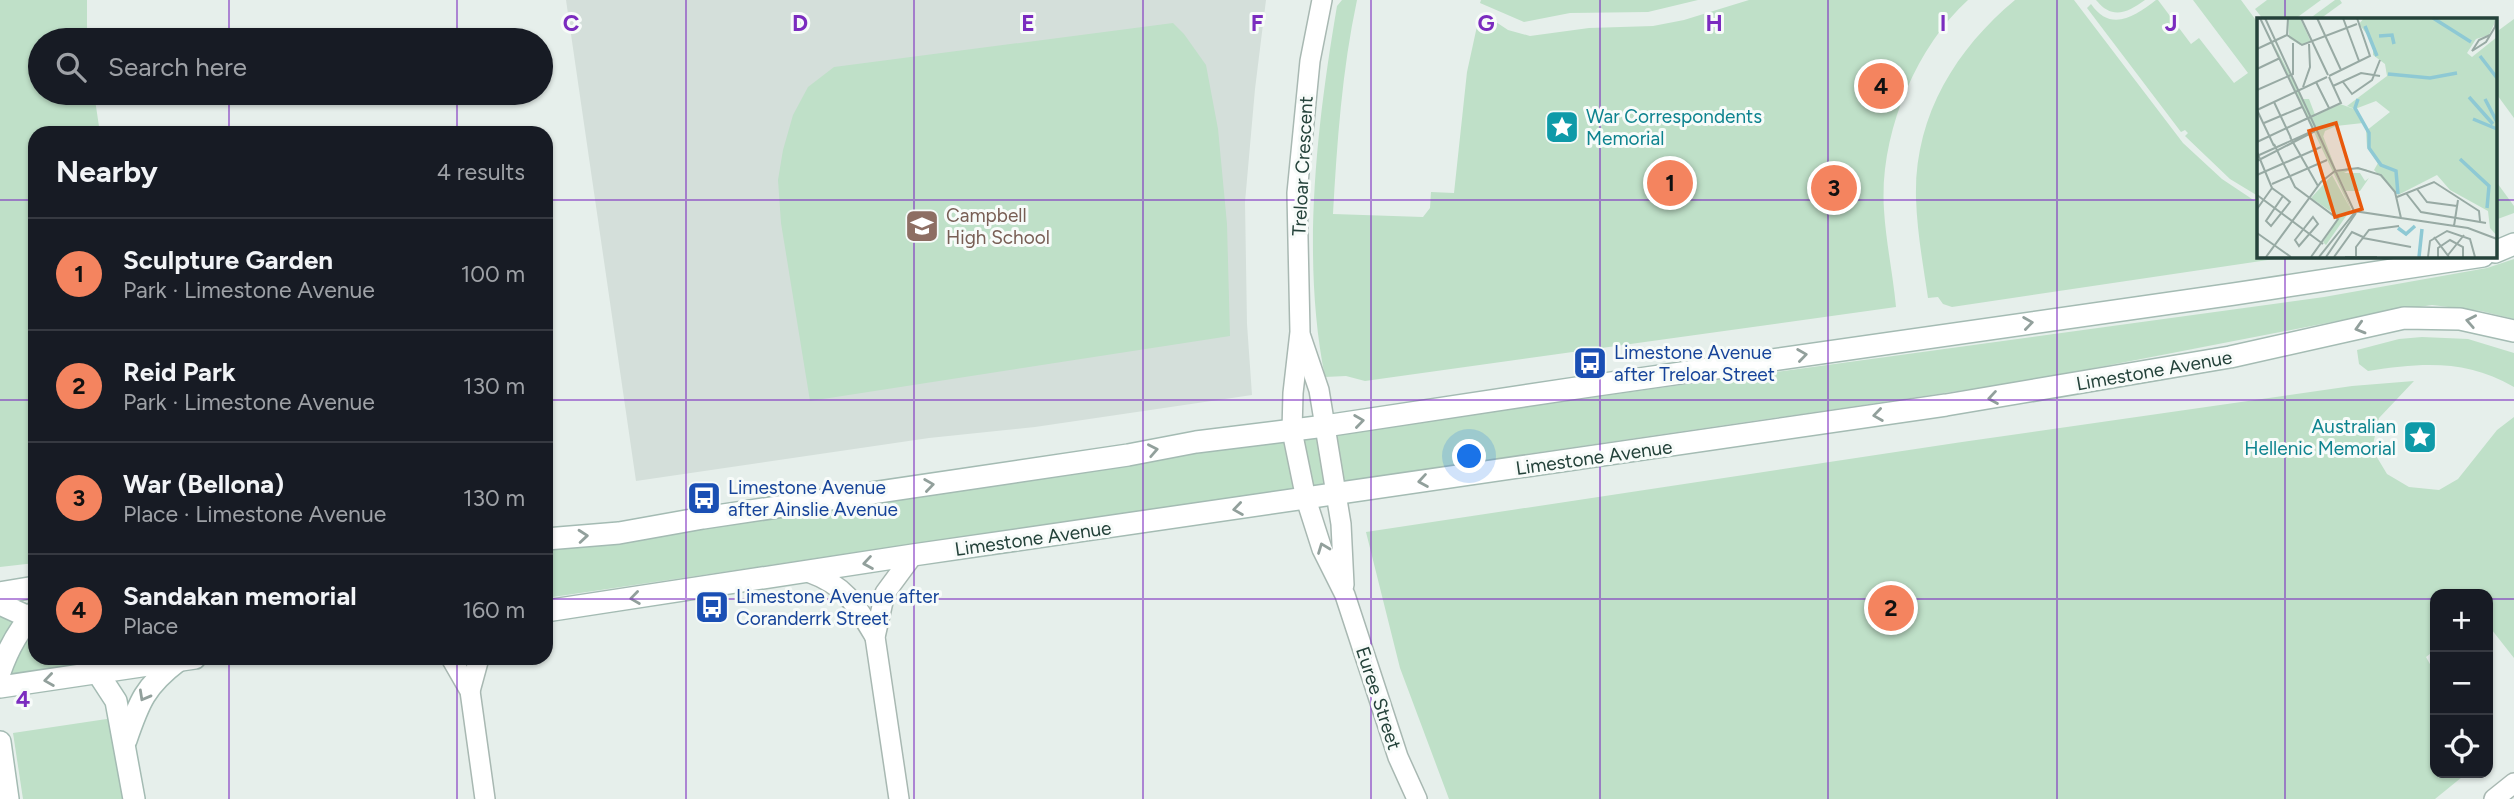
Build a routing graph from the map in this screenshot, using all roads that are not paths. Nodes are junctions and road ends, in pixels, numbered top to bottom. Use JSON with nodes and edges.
{"nodes":[{"id":1,"x":1321,"y":0,"type":"edge"},
{"id":2,"x":2514,"y":244,"type":"edge"},
{"id":3,"x":2496,"y":252,"type":"edge"},
{"id":4,"x":2476,"y":257,"type":"edge"},
{"id":5,"x":2514,"y":331,"type":"edge"},
{"id":6,"x":1300,"y":332,"type":"junction"},
{"id":7,"x":1325,"y":426,"type":"junction"},
{"id":8,"x":1292,"y":431,"type":"junction"},
{"id":9,"x":1336,"y":495,"type":"junction"},
{"id":10,"x":1306,"y":499,"type":"junction"},
{"id":11,"x":553,"y":538,"type":"edge"},
{"id":12,"x":913,"y":555,"type":"junction"},
{"id":13,"x":808,"y":572,"type":"junction"},
{"id":14,"x":28,"y":588,"type":"edge"},
{"id":15,"x":0,"y":593,"type":"edge"},
{"id":16,"x":1345,"y":595,"type":"junction"},
{"id":17,"x":0,"y":604,"type":"edge"},
{"id":18,"x":553,"y":610,"type":"edge"},
{"id":19,"x":28,"y":615,"type":"edge"},
{"id":20,"x":28,"y":623,"type":"edge"},
{"id":21,"x":875,"y":637,"type":"junction"},
{"id":22,"x":177,"y":665,"type":"edge"},
{"id":23,"x":455,"y":665,"type":"edge"},
{"id":24,"x":477,"y":665,"type":"edge"},
{"id":25,"x":93,"y":666,"type":"edge"},
{"id":26,"x":0,"y":672,"type":"edge"},
{"id":27,"x":0,"y":687,"type":"edge"},
{"id":28,"x":470,"y":691,"type":"junction"},
{"id":29,"x":0,"y":742,"type":"edge"},
{"id":30,"x":125,"y":742,"type":"junction"},
{"id":31,"x":2514,"y":783,"type":"edge"},
{"id":32,"x":8,"y":799,"type":"edge"},
{"id":33,"x":134,"y":799,"type":"edge"},
{"id":34,"x":485,"y":799,"type":"edge"},
{"id":35,"x":899,"y":799,"type":"edge"},
{"id":36,"x":1417,"y":799,"type":"edge"},
{"id":37,"x":2494,"y":799,"type":"edge"}],
"edges":[{"from":1,"to":6,"type":"street","name":"Treloar Crescent"},
{"from":2,"to":3,"type":"main road"},
{"from":7,"to":4,"type":"main road","one_way":true},
{"from":5,"to":9,"type":"main road","name":"Limestone Avenue","one_way":true},
{"from":6,"to":7,"type":"street","name":"Treloar Crescent"},
{"from":6,"to":8,"type":"street","name":"Treloar Crescent"},
{"from":7,"to":8,"type":"main road"},
{"from":7,"to":9,"type":"street","name":"Euree Street"},
{"from":8,"to":10,"type":"street","name":"Euree Street"},
{"from":11,"to":8,"type":"main road","one_way":true},
{"from":9,"to":10,"type":"main road","name":"Limestone Avenue"},
{"from":9,"to":16,"type":"street","name":"Euree Street"},
{"from":10,"to":12,"type":"main road","name":"Limestone Avenue","one_way":true},
{"from":16,"to":10,"type":"street","name":"Euree Street","one_way":true},
{"from":12,"to":13,"type":"main road","name":"Limestone Avenue","one_way":true},
{"from":12,"to":21,"type":"street"},
{"from":13,"to":18,"type":"main road","name":"Limestone Avenue","one_way":true},
{"from":13,"to":21,"type":"street"},
{"from":14,"to":15,"type":"main road"},
{"from":16,"to":36,"type":"street","name":"Euree Street"},
{"from":17,"to":19,"type":"main road"},
{"from":20,"to":26,"type":"main road"},
{"from":21,"to":35,"type":"street"},
{"from":22,"to":30,"type":"main road","one_way":true},
{"from":23,"to":28,"type":"street"},
{"from":24,"to":28,"type":"street"},
{"from":25,"to":27,"type":"main road","one_way":true},
{"from":25,"to":30,"type":"main road"},
{"from":28,"to":34,"type":"street"},
{"from":29,"to":32,"type":"main road"},
{"from":30,"to":33,"type":"main road"},
{"from":31,"to":37,"type":"street"}]}
